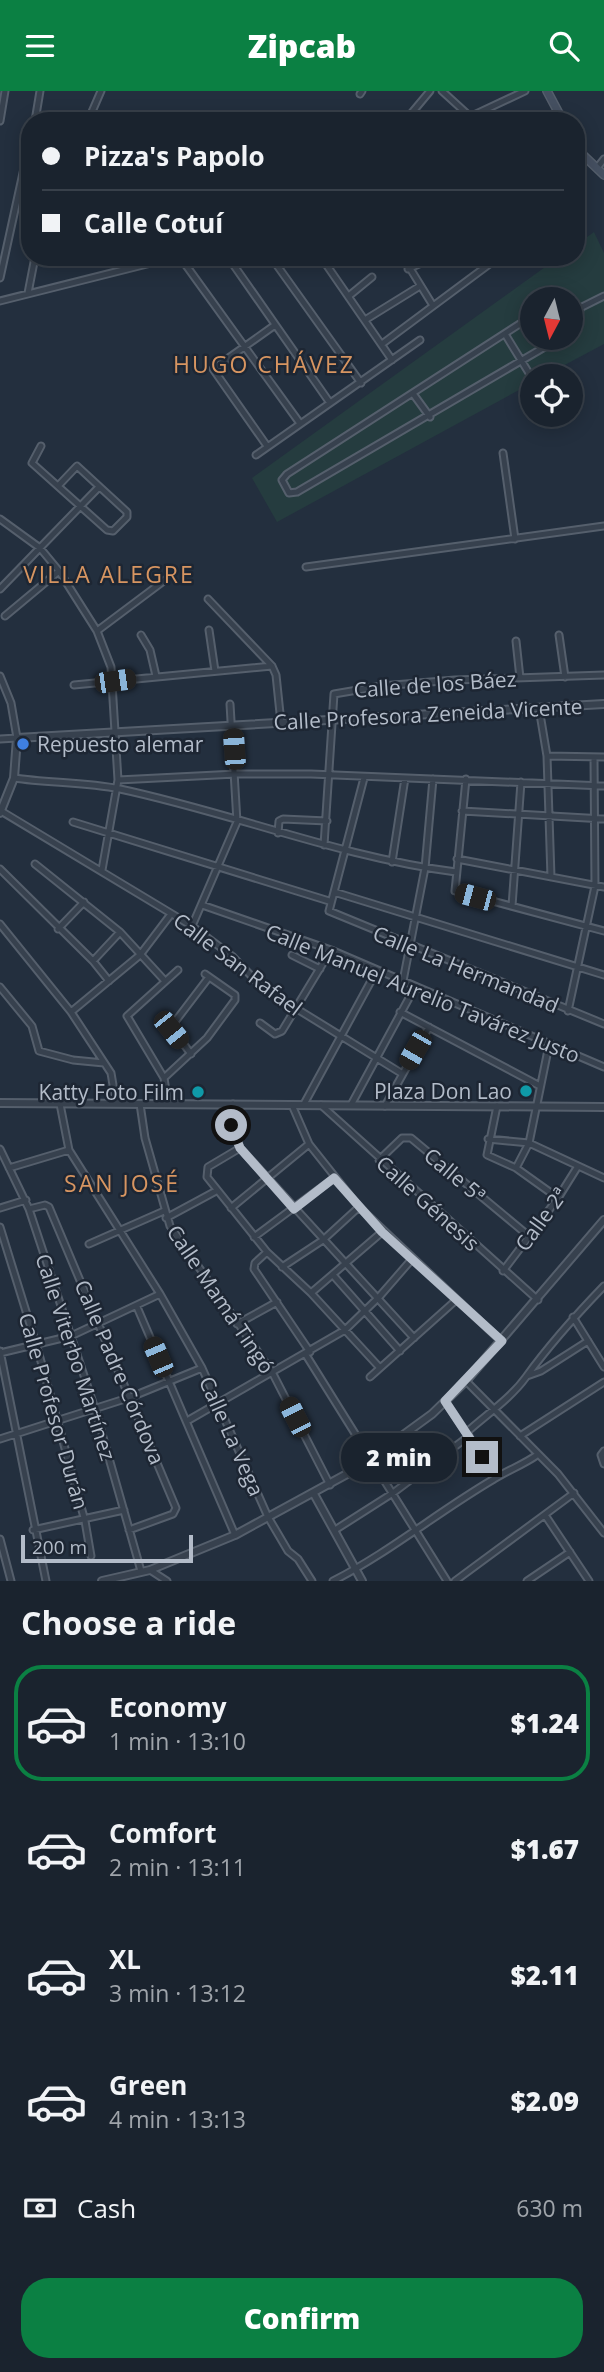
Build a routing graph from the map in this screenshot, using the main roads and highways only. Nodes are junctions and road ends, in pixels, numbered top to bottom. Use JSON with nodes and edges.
{"nodes":[{"id":1,"x":547,"y":91,"type":"edge"},
{"id":2,"x":558,"y":112,"type":"edge"},
{"id":3,"x":585,"y":160,"type":"edge"},
{"id":4,"x":604,"y":175,"type":"edge"}],
"edges":[{"from":1,"to":2,"type":"main road"},
{"from":3,"to":4,"type":"main road"}]}
